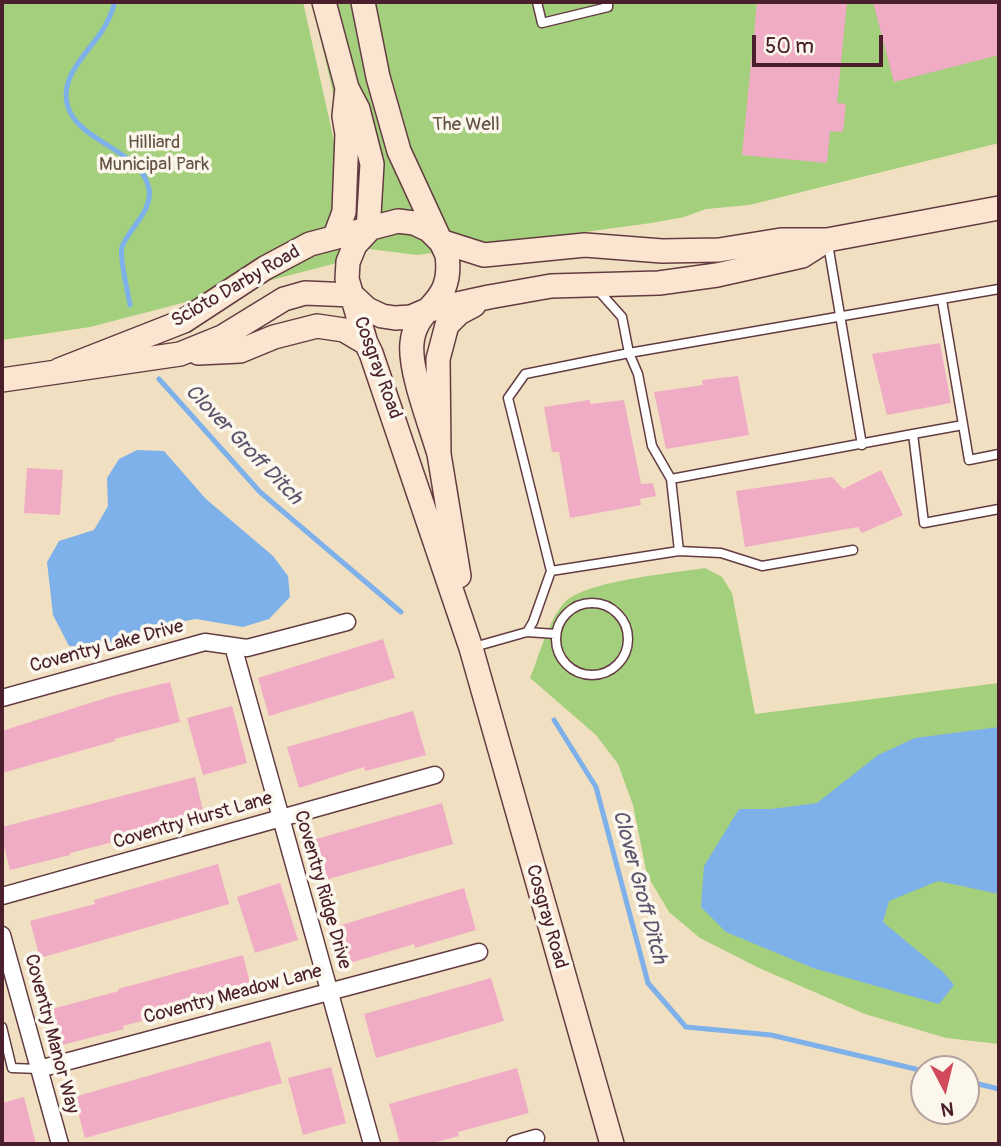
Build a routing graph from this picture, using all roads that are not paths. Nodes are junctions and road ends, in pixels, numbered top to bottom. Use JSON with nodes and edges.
{"nodes":[{"id":1,"x":324,"y":2,"type":"edge"},
{"id":2,"x":363,"y":2,"type":"edge"},
{"id":3,"x":537,"y":2,"type":"edge"},
{"id":4,"x":608,"y":2,"type":"edge"},
{"id":5,"x":347,"y":88,"type":"junction"},
{"id":6,"x":999,"y":208,"type":"edge"},
{"id":7,"x":368,"y":231,"type":"junction"},
{"id":8,"x":335,"y":236,"type":"junction"},
{"id":9,"x":827,"y":240,"type":"junction"},
{"id":10,"x":440,"y":241,"type":"junction"},
{"id":11,"x":594,"y":286,"type":"junction"},
{"id":12,"x":999,"y":289,"type":"edge"},
{"id":13,"x":352,"y":295,"type":"junction"},
{"id":14,"x":489,"y":297,"type":"junction"},
{"id":15,"x":942,"y":300,"type":"junction"},
{"id":16,"x":425,"y":312,"type":"junction"},
{"id":17,"x":839,"y":318,"type":"junction"},
{"id":18,"x":366,"y":343,"type":"junction"},
{"id":19,"x":629,"y":353,"type":"junction"},
{"id":20,"x":180,"y":354,"type":"junction"},
{"id":21,"x":59,"y":370,"type":"junction"},
{"id":22,"x":2,"y":380,"type":"edge"},
{"id":23,"x":963,"y":425,"type":"junction"},
{"id":24,"x":913,"y":434,"type":"junction"},
{"id":25,"x":862,"y":444,"type":"junction"},
{"id":26,"x":439,"y":454,"type":"junction"},
{"id":27,"x":999,"y":454,"type":"edge"},
{"id":28,"x":671,"y":479,"type":"junction"},
{"id":29,"x":999,"y":509,"type":"edge"},
{"id":30,"x":853,"y":550,"type":"dead end"},
{"id":31,"x":679,"y":551,"type":"junction"},
{"id":32,"x":551,"y":571,"type":"junction"},
{"id":33,"x":347,"y":622,"type":"dead end"},
{"id":34,"x":527,"y":632,"type":"junction"},
{"id":35,"x":556,"y":634,"type":"junction"},
{"id":36,"x":233,"y":646,"type":"junction"},
{"id":37,"x":471,"y":648,"type":"junction"},
{"id":38,"x":2,"y":698,"type":"edge"},
{"id":39,"x":436,"y":775,"type":"dead end"},
{"id":40,"x":279,"y":818,"type":"junction"},
{"id":41,"x":2,"y":896,"type":"edge"},
{"id":42,"x":2,"y":935,"type":"edge"},
{"id":43,"x":479,"y":952,"type":"dead end"},
{"id":44,"x":7,"y":973,"type":"edge"},
{"id":45,"x":329,"y":991,"type":"junction"},
{"id":46,"x":2,"y":1027,"type":"edge"},
{"id":47,"x":39,"y":1069,"type":"junction"},
{"id":48,"x":536,"y":1138,"type":"dead end"},
{"id":49,"x":60,"y":1144,"type":"edge"},
{"id":50,"x":372,"y":1144,"type":"edge"},
{"id":51,"x":515,"y":1144,"type":"edge"},
{"id":52,"x":612,"y":1144,"type":"edge"}],
"edges":[{"from":1,"to":5,"type":"main road"},
{"from":2,"to":10,"type":"main road","name":"Cosgray Road"},
{"from":3,"to":4,"type":"lane"},
{"from":5,"to":7,"type":"main road"},
{"from":5,"to":8,"type":"main road"},
{"from":6,"to":9,"type":"main road","name":"Scioto Darby Road"},
{"from":7,"to":8,"type":"main road","name":"Scioto Darby Road"},
{"from":7,"to":10,"type":"main road","name":"Scioto Darby Road"},
{"from":7,"to":13,"type":"main road","name":"Cosgray Road"},
{"from":8,"to":21,"type":"main road","name":"Scioto Darby Road"},
{"from":9,"to":10,"type":"main road","name":"Scioto Darby Road"},
{"from":9,"to":11,"type":"main road","name":"Scioto Darby Road"},
{"from":9,"to":17,"type":"lane"},
{"from":10,"to":16,"type":"main road","name":"Cosgray Road"},
{"from":11,"to":14,"type":"main road","name":"Scioto Darby Road"},
{"from":11,"to":19,"type":"lane"},
{"from":12,"to":15,"type":"lane"},
{"from":13,"to":16,"type":"main road","name":"Scioto Darby Road"},
{"from":13,"to":18,"type":"main road","name":"Cosgray Road"},
{"from":13,"to":20,"type":"main road","name":"Scioto Darby Road"},
{"from":14,"to":16,"type":"main road","name":"Scioto Darby Road"},
{"from":14,"to":26,"type":"main road","name":"Cosgray Road"},
{"from":15,"to":17,"type":"lane"},
{"from":15,"to":23,"type":"lane"},
{"from":16,"to":26,"type":"main road","name":"Cosgray Road"},
{"from":17,"to":19,"type":"lane"},
{"from":17,"to":25,"type":"lane"},
{"from":18,"to":20,"type":"main road","name":"Scioto Darby Road"},
{"from":18,"to":37,"type":"main road","name":"Cosgray Road"},
{"from":19,"to":28,"type":"lane"},
{"from":19,"to":32,"type":"lane"},
{"from":20,"to":21,"type":"main road","name":"Scioto Darby Road"},
{"from":21,"to":22,"type":"main road","name":"Scioto Darby Road"},
{"from":23,"to":24,"type":"lane"},
{"from":23,"to":27,"type":"lane"},
{"from":24,"to":25,"type":"lane"},
{"from":24,"to":29,"type":"lane"},
{"from":25,"to":28,"type":"lane"},
{"from":26,"to":37,"type":"main road","name":"Cosgray Road"},
{"from":28,"to":31,"type":"lane"},
{"from":30,"to":31,"type":"lane"},
{"from":31,"to":32,"type":"lane"},
{"from":32,"to":34,"type":"lane"},
{"from":33,"to":36,"type":"street","name":"Coventry Lake Drive"},
{"from":34,"to":35,"type":"lane"},
{"from":34,"to":37,"type":"lane"},
{"from":35,"to":35,"type":"lane"},
{"from":36,"to":38,"type":"street","name":"Coventry Lake Drive"},
{"from":36,"to":40,"type":"street","name":"Coventry Ridge Drive"},
{"from":37,"to":52,"type":"main road","name":"Cosgray Road"},
{"from":39,"to":40,"type":"street","name":"Coventry Hurst Lane"},
{"from":40,"to":41,"type":"street","name":"Coventry Hurst Lane"},
{"from":40,"to":45,"type":"street","name":"Coventry Ridge Drive"},
{"from":42,"to":44,"type":"street","name":"Coventry Manor Way"},
{"from":43,"to":45,"type":"street","name":"Coventry Meadow Lane"},
{"from":44,"to":47,"type":"street","name":"Coventry Manor Way"},
{"from":45,"to":47,"type":"street","name":"Coventry Meadow Lane"},
{"from":45,"to":50,"type":"street","name":"Coventry Ridge Drive"},
{"from":46,"to":47,"type":"lane"},
{"from":47,"to":49,"type":"street","name":"Coventry Manor Way"},
{"from":48,"to":51,"type":"street"}]}
